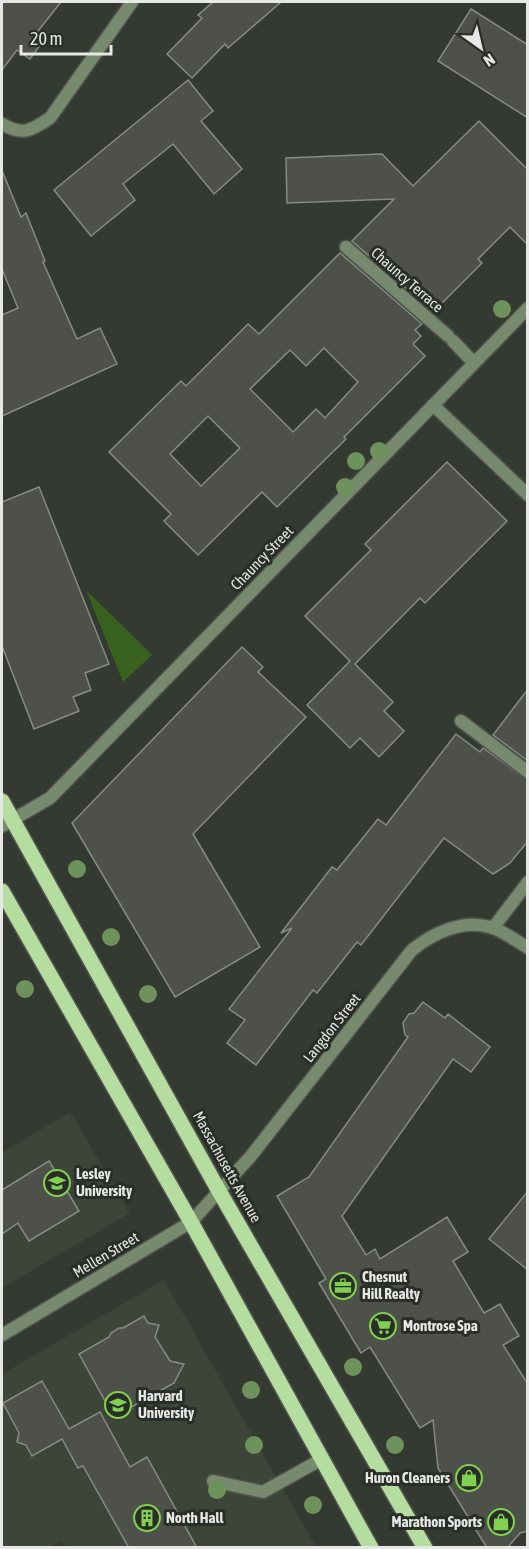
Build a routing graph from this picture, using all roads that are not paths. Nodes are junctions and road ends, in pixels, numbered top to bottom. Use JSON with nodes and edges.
{"nodes":[{"id":1,"x":132,"y":2,"type":"edge"},
{"id":2,"x":2,"y":124,"type":"edge"},
{"id":3,"x":346,"y":247,"type":"dead end"},
{"id":4,"x":528,"y":308,"type":"edge"},
{"id":5,"x":474,"y":363,"type":"junction"},
{"id":6,"x":433,"y":405,"type":"junction"},
{"id":7,"x":528,"y":495,"type":"edge"},
{"id":8,"x":461,"y":721,"type":"dead end"},
{"id":9,"x":528,"y":772,"type":"edge"},
{"id":10,"x":2,"y":801,"type":"edge"},
{"id":11,"x":7,"y":823,"type":"edge"},
{"id":12,"x":528,"y":882,"type":"edge"},
{"id":13,"x":2,"y":891,"type":"edge"},
{"id":14,"x":493,"y":928,"type":"junction"},
{"id":15,"x":528,"y":948,"type":"edge"},
{"id":16,"x":219,"y":1191,"type":"junction"},
{"id":17,"x":191,"y":1222,"type":"junction"},
{"id":18,"x":2,"y":1335,"type":"edge"},
{"id":19,"x":322,"y":1459,"type":"junction"},
{"id":20,"x":213,"y":1481,"type":"dead end"},
{"id":21,"x":371,"y":1548,"type":"edge"},
{"id":22,"x":425,"y":1548,"type":"edge"}],
"edges":[{"from":1,"to":2,"type":"street"},
{"from":3,"to":5,"type":"street","name":"Chauncy Terrace"},
{"from":4,"to":5,"type":"street","name":"Chauncy Street"},
{"from":5,"to":6,"type":"street","name":"Chauncy Street"},
{"from":6,"to":7,"type":"street"},
{"from":6,"to":11,"type":"street","name":"Chauncy Street"},
{"from":8,"to":9,"type":"street"},
{"from":10,"to":11,"type":"main road","name":"Massachusetts Avenue"},
{"from":11,"to":16,"type":"main road","name":"Massachusetts Avenue"},
{"from":12,"to":14,"type":"street"},
{"from":13,"to":17,"type":"main road"},
{"from":14,"to":15,"type":"street","name":"Langdon Street"},
{"from":14,"to":16,"type":"street","name":"Langdon Street"},
{"from":16,"to":17,"type":"street","name":"Mellen Street"},
{"from":16,"to":22,"type":"main road","name":"Massachusetts Avenue"},
{"from":17,"to":18,"type":"street","name":"Mellen Street"},
{"from":17,"to":19,"type":"main road"},
{"from":19,"to":20,"type":"street"},
{"from":19,"to":21,"type":"main road"}]}
